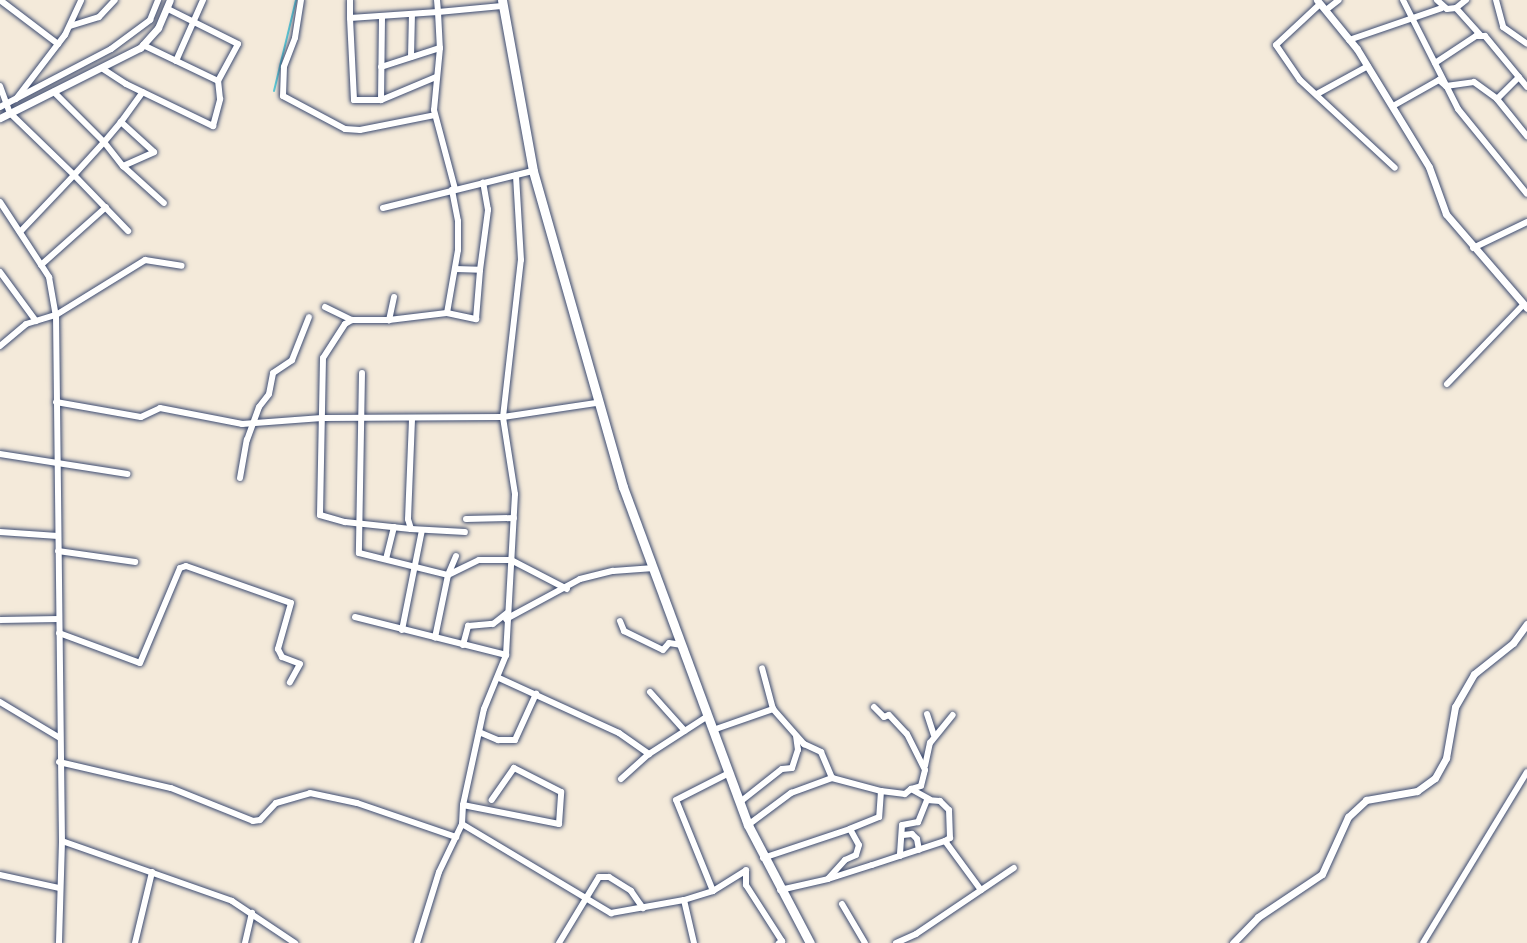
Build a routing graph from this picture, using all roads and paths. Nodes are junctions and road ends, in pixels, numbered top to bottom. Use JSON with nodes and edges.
{"nodes":[{"id":1,"x":0,"y":0,"type":"edge"},
{"id":2,"x":73,"y":0,"type":"edge"},
{"id":3,"x":115,"y":0,"type":"edge"},
{"id":4,"x":158,"y":0,"type":"edge"},
{"id":5,"x":170,"y":0,"type":"edge"},
{"id":6,"x":203,"y":0,"type":"edge"},
{"id":7,"x":301,"y":0,"type":"edge"},
{"id":8,"x":350,"y":0,"type":"edge"},
{"id":9,"x":437,"y":0,"type":"edge"},
{"id":10,"x":1339,"y":0,"type":"edge"},
{"id":11,"x":1403,"y":0,"type":"edge"},
{"id":12,"x":1437,"y":0,"type":"edge"},
{"id":13,"x":1466,"y":0,"type":"edge"},
{"id":14,"x":1496,"y":0,"type":"edge"},
{"id":15,"x":80,"y":2,"type":"edge"},
{"id":16,"x":502,"y":3,"type":"edge"},
{"id":17,"x":1321,"y":5,"type":"edge"},
{"id":18,"x":1442,"y":8,"type":"junction"},
{"id":19,"x":168,"y":9,"type":"junction"},
{"id":20,"x":1456,"y":9,"type":"junction"},
{"id":21,"x":438,"y":12,"type":"junction"},
{"id":22,"x":412,"y":14,"type":"junction"},
{"id":23,"x":382,"y":16,"type":"junction"},
{"id":24,"x":1410,"y":16,"type":"junction"},
{"id":25,"x":350,"y":18,"type":"junction"},
{"id":26,"x":194,"y":22,"type":"junction"},
{"id":27,"x":70,"y":26,"type":"junction"},
{"id":28,"x":1480,"y":35,"type":"junction"},
{"id":29,"x":1349,"y":39,"type":"junction"},
{"id":30,"x":58,"y":44,"type":"junction"},
{"id":31,"x":1527,"y":44,"type":"edge"},
{"id":32,"x":143,"y":45,"type":"junction"},
{"id":33,"x":440,"y":48,"type":"junction"},
{"id":34,"x":411,"y":57,"type":"junction"},
{"id":35,"x":176,"y":61,"type":"junction"},
{"id":36,"x":1435,"y":63,"type":"junction"},
{"id":37,"x":1368,"y":66,"type":"junction"},
{"id":38,"x":381,"y":67,"type":"junction"},
{"id":39,"x":103,"y":69,"type":"junction"},
{"id":40,"x":1519,"y":77,"type":"junction"},
{"id":41,"x":436,"y":78,"type":"junction"},
{"id":42,"x":218,"y":81,"type":"junction"},
{"id":43,"x":0,"y":86,"type":"edge"},
{"id":44,"x":1446,"y":86,"type":"junction"},
{"id":45,"x":1527,"y":87,"type":"edge"},
{"id":46,"x":54,"y":92,"type":"junction"},
{"id":47,"x":144,"y":92,"type":"junction"},
{"id":48,"x":1317,"y":94,"type":"junction"},
{"id":49,"x":16,"y":99,"type":"junction"},
{"id":50,"x":1497,"y":99,"type":"junction"},
{"id":51,"x":381,"y":100,"type":"junction"},
{"id":52,"x":3,"y":106,"type":"edge"},
{"id":53,"x":1393,"y":106,"type":"junction"},
{"id":54,"x":10,"y":113,"type":"junction"},
{"id":55,"x":435,"y":115,"type":"junction"},
{"id":56,"x":0,"y":118,"type":"edge"},
{"id":57,"x":121,"y":122,"type":"junction"},
{"id":58,"x":1527,"y":136,"type":"edge"},
{"id":59,"x":104,"y":142,"type":"junction"},
{"id":60,"x":123,"y":166,"type":"junction"},
{"id":61,"x":1395,"y":168,"type":"dead end"},
{"id":62,"x":533,"y":171,"type":"junction"},
{"id":63,"x":74,"y":175,"type":"junction"},
{"id":64,"x":516,"y":175,"type":"junction"},
{"id":65,"x":483,"y":182,"type":"junction"},
{"id":66,"x":454,"y":189,"type":"junction"},
{"id":67,"x":1527,"y":194,"type":"edge"},
{"id":68,"x":0,"y":202,"type":"edge"},
{"id":69,"x":164,"y":203,"type":"dead end"},
{"id":70,"x":106,"y":207,"type":"junction"},
{"id":71,"x":383,"y":208,"type":"dead end"},
{"id":72,"x":1527,"y":222,"type":"edge"},
{"id":73,"x":128,"y":231,"type":"dead end"},
{"id":74,"x":20,"y":232,"type":"junction"},
{"id":75,"x":1473,"y":248,"type":"junction"},
{"id":76,"x":41,"y":265,"type":"junction"},
{"id":77,"x":182,"y":266,"type":"dead end"},
{"id":78,"x":455,"y":269,"type":"junction"},
{"id":79,"x":480,"y":270,"type":"junction"},
{"id":80,"x":0,"y":272,"type":"edge"},
{"id":81,"x":394,"y":297,"type":"dead end"},
{"id":82,"x":1525,"y":307,"type":"edge"},
{"id":83,"x":325,"y":308,"type":"dead end"},
{"id":84,"x":447,"y":313,"type":"junction"},
{"id":85,"x":56,"y":315,"type":"junction"},
{"id":86,"x":309,"y":317,"type":"dead end"},
{"id":87,"x":352,"y":320,"type":"junction"},
{"id":88,"x":390,"y":320,"type":"junction"},
{"id":89,"x":36,"y":321,"type":"junction"},
{"id":90,"x":0,"y":346,"type":"edge"},
{"id":91,"x":362,"y":373,"type":"dead end"},
{"id":92,"x":1447,"y":384,"type":"dead end"},
{"id":93,"x":56,"y":402,"type":"junction"},
{"id":94,"x":596,"y":403,"type":"junction"},
{"id":95,"x":503,"y":417,"type":"junction"},
{"id":96,"x":322,"y":418,"type":"junction"},
{"id":97,"x":412,"y":419,"type":"junction"},
{"id":98,"x":364,"y":420,"type":"junction"},
{"id":99,"x":254,"y":423,"type":"junction"},
{"id":100,"x":0,"y":454,"type":"edge"},
{"id":101,"x":56,"y":465,"type":"junction"},
{"id":102,"x":127,"y":474,"type":"dead end"},
{"id":103,"x":240,"y":477,"type":"dead end"},
{"id":104,"x":514,"y":518,"type":"junction"},
{"id":105,"x":466,"y":519,"type":"dead end"},
{"id":106,"x":360,"y":523,"type":"junction"},
{"id":107,"x":394,"y":527,"type":"junction"},
{"id":108,"x":411,"y":529,"type":"junction"},
{"id":109,"x":422,"y":530,"type":"junction"},
{"id":110,"x":0,"y":532,"type":"edge"},
{"id":111,"x":465,"y":532,"type":"dead end"},
{"id":112,"x":58,"y":536,"type":"junction"},
{"id":113,"x":58,"y":551,"type":"junction"},
{"id":114,"x":456,"y":556,"type":"dead end"},
{"id":115,"x":386,"y":559,"type":"junction"},
{"id":116,"x":511,"y":560,"type":"junction"},
{"id":117,"x":135,"y":562,"type":"dead end"},
{"id":118,"x":415,"y":567,"type":"junction"},
{"id":119,"x":654,"y":568,"type":"junction"},
{"id":120,"x":448,"y":575,"type":"junction"},
{"id":121,"x":567,"y":589,"type":"junction"},
{"id":122,"x":506,"y":616,"type":"junction"},
{"id":123,"x":356,"y":617,"type":"dead end"},
{"id":124,"x":59,"y":619,"type":"junction"},
{"id":125,"x":0,"y":620,"type":"edge"},
{"id":126,"x":620,"y":621,"type":"dead end"},
{"id":127,"x":1527,"y":624,"type":"edge"},
{"id":128,"x":402,"y":630,"type":"junction"},
{"id":129,"x":59,"y":633,"type":"junction"},
{"id":130,"x":435,"y":638,"type":"junction"},
{"id":131,"x":463,"y":645,"type":"junction"},
{"id":132,"x":682,"y":645,"type":"junction"},
{"id":133,"x":506,"y":655,"type":"junction"},
{"id":134,"x":762,"y":668,"type":"dead end"},
{"id":135,"x":500,"y":678,"type":"junction"},
{"id":136,"x":290,"y":682,"type":"dead end"},
{"id":137,"x":650,"y":692,"type":"dead end"},
{"id":138,"x":536,"y":694,"type":"junction"},
{"id":139,"x":0,"y":702,"type":"edge"},
{"id":140,"x":874,"y":707,"type":"dead end"},
{"id":141,"x":773,"y":709,"type":"junction"},
{"id":142,"x":927,"y":714,"type":"dead end"},
{"id":143,"x":953,"y":715,"type":"dead end"},
{"id":144,"x":708,"y":716,"type":"junction"},
{"id":145,"x":713,"y":730,"type":"junction"},
{"id":146,"x":685,"y":731,"type":"junction"},
{"id":147,"x":479,"y":732,"type":"junction"},
{"id":148,"x":796,"y":735,"type":"junction"},
{"id":149,"x":934,"y":735,"type":"junction"},
{"id":150,"x":60,"y":738,"type":"junction"},
{"id":151,"x":649,"y":754,"type":"junction"},
{"id":152,"x":59,"y":762,"type":"junction"},
{"id":153,"x":925,"y":770,"type":"junction"},
{"id":154,"x":729,"y":772,"type":"junction"},
{"id":155,"x":1527,"y":772,"type":"edge"},
{"id":156,"x":832,"y":778,"type":"junction"},
{"id":157,"x":621,"y":779,"type":"dead end"},
{"id":158,"x":911,"y":789,"type":"junction"},
{"id":159,"x":881,"y":791,"type":"junction"},
{"id":160,"x":928,"y":799,"type":"junction"},
{"id":161,"x":492,"y":800,"type":"dead end"},
{"id":162,"x":740,"y":802,"type":"junction"},
{"id":163,"x":463,"y":805,"type":"junction"},
{"id":164,"x":462,"y":824,"type":"junction"},
{"id":165,"x":748,"y":825,"type":"junction"},
{"id":166,"x":850,"y":829,"type":"junction"},
{"id":167,"x":903,"y":835,"type":"junction"},
{"id":168,"x":456,"y":837,"type":"junction"},
{"id":169,"x":62,"y":841,"type":"junction"},
{"id":170,"x":945,"y":841,"type":"junction"},
{"id":171,"x":919,"y":850,"type":"junction"},
{"id":172,"x":900,"y":856,"type":"junction"},
{"id":173,"x":763,"y":858,"type":"junction"},
{"id":174,"x":1014,"y":868,"type":"dead end"},
{"id":175,"x":152,"y":872,"type":"junction"},
{"id":176,"x":0,"y":875,"type":"edge"},
{"id":177,"x":828,"y":879,"type":"junction"},
{"id":178,"x":59,"y":888,"type":"junction"},
{"id":179,"x":780,"y":890,"type":"junction"},
{"id":180,"x":981,"y":890,"type":"junction"},
{"id":181,"x":713,"y":891,"type":"junction"},
{"id":182,"x":585,"y":900,"type":"junction"},
{"id":183,"x":684,"y":900,"type":"junction"},
{"id":184,"x":842,"y":903,"type":"dead end"},
{"id":185,"x":643,"y":908,"type":"junction"},
{"id":186,"x":252,"y":913,"type":"junction"},
{"id":187,"x":59,"y":943,"type":"edge"},
{"id":188,"x":135,"y":943,"type":"edge"},
{"id":189,"x":245,"y":943,"type":"edge"},
{"id":190,"x":295,"y":943,"type":"edge"},
{"id":191,"x":417,"y":943,"type":"edge"},
{"id":192,"x":559,"y":943,"type":"edge"},
{"id":193,"x":694,"y":943,"type":"edge"},
{"id":194,"x":779,"y":943,"type":"edge"},
{"id":195,"x":810,"y":943,"type":"edge"},
{"id":196,"x":865,"y":943,"type":"edge"},
{"id":197,"x":896,"y":943,"type":"edge"},
{"id":198,"x":1233,"y":943,"type":"edge"},
{"id":199,"x":1423,"y":943,"type":"edge"}],
"edges":[{"from":1,"to":30,"type":"street"},
{"from":2,"to":15,"type":"street"},
{"from":3,"to":27,"type":"street"},
{"from":4,"to":49,"type":"street"},
{"from":5,"to":19,"type":"street"},
{"from":6,"to":26,"type":"street"},
{"from":7,"to":55,"type":"street"},
{"from":8,"to":25,"type":"street"},
{"from":9,"to":21,"type":"street"},
{"from":10,"to":17,"type":"street"},
{"from":11,"to":24,"type":"street"},
{"from":12,"to":18,"type":"street"},
{"from":13,"to":20,"type":"street"},
{"from":14,"to":31,"type":"street"},
{"from":15,"to":27,"type":"street"},
{"from":16,"to":21,"type":"street"},
{"from":16,"to":62,"type":"highway"},
{"from":17,"to":29,"type":"street"},
{"from":17,"to":48,"type":"street"},
{"from":18,"to":20,"type":"street"},
{"from":18,"to":24,"type":"street"},
{"from":19,"to":26,"type":"street"},
{"from":19,"to":32,"type":"street"},
{"from":20,"to":28,"type":"street"},
{"from":21,"to":22,"type":"street"},
{"from":21,"to":33,"type":"street"},
{"from":22,"to":23,"type":"street"},
{"from":22,"to":34,"type":"street"},
{"from":23,"to":25,"type":"street"},
{"from":23,"to":38,"type":"street"},
{"from":24,"to":29,"type":"street"},
{"from":24,"to":36,"type":"street"},
{"from":25,"to":51,"type":"street"},
{"from":26,"to":35,"type":"street"},
{"from":26,"to":42,"type":"street"},
{"from":27,"to":30,"type":"street"},
{"from":28,"to":36,"type":"street"},
{"from":28,"to":40,"type":"street"},
{"from":29,"to":37,"type":"street"},
{"from":30,"to":49,"type":"street"},
{"from":32,"to":35,"type":"street"},
{"from":32,"to":39,"type":"street"},
{"from":33,"to":34,"type":"street"},
{"from":33,"to":41,"type":"street"},
{"from":34,"to":38,"type":"street"},
{"from":35,"to":42,"type":"street"},
{"from":36,"to":44,"type":"street"},
{"from":37,"to":48,"type":"street"},
{"from":37,"to":53,"type":"street"},
{"from":38,"to":51,"type":"street"},
{"from":39,"to":46,"type":"street"},
{"from":39,"to":47,"type":"street"},
{"from":40,"to":45,"type":"street"},
{"from":40,"to":50,"type":"street"},
{"from":41,"to":51,"type":"street"},
{"from":41,"to":55,"type":"street"},
{"from":42,"to":47,"type":"street"},
{"from":43,"to":52,"type":"street"},
{"from":44,"to":50,"type":"street"},
{"from":44,"to":53,"type":"street"},
{"from":44,"to":67,"type":"street"},
{"from":46,"to":54,"type":"street"},
{"from":46,"to":59,"type":"street"},
{"from":47,"to":57,"type":"street"},
{"from":48,"to":61,"type":"street"},
{"from":49,"to":52,"type":"street"},
{"from":50,"to":58,"type":"street"},
{"from":52,"to":54,"type":"street"},
{"from":53,"to":75,"type":"street"},
{"from":54,"to":56,"type":"street"},
{"from":54,"to":63,"type":"street"},
{"from":55,"to":66,"type":"street"},
{"from":57,"to":59,"type":"street"},
{"from":57,"to":60,"type":"street"},
{"from":59,"to":60,"type":"street"},
{"from":59,"to":63,"type":"street"},
{"from":60,"to":69,"type":"street"},
{"from":62,"to":64,"type":"street"},
{"from":62,"to":94,"type":"highway"},
{"from":63,"to":70,"type":"street"},
{"from":63,"to":74,"type":"street"},
{"from":64,"to":65,"type":"street"},
{"from":64,"to":95,"type":"street"},
{"from":65,"to":66,"type":"street"},
{"from":65,"to":79,"type":"street"},
{"from":66,"to":71,"type":"street"},
{"from":66,"to":78,"type":"street"},
{"from":68,"to":74,"type":"street"},
{"from":70,"to":73,"type":"street"},
{"from":70,"to":76,"type":"street"},
{"from":72,"to":75,"type":"street"},
{"from":74,"to":76,"type":"street"},
{"from":75,"to":82,"type":"street"},
{"from":76,"to":85,"type":"street"},
{"from":77,"to":85,"type":"street"},
{"from":78,"to":79,"type":"street"},
{"from":78,"to":84,"type":"street"},
{"from":79,"to":84,"type":"street"},
{"from":80,"to":89,"type":"street"},
{"from":81,"to":88,"type":"street"},
{"from":82,"to":92,"type":"street"},
{"from":83,"to":87,"type":"street"},
{"from":84,"to":88,"type":"street"},
{"from":85,"to":89,"type":"street"},
{"from":85,"to":93,"type":"street"},
{"from":86,"to":99,"type":"street"},
{"from":87,"to":88,"type":"street"},
{"from":87,"to":96,"type":"street"},
{"from":89,"to":90,"type":"street"},
{"from":91,"to":98,"type":"street"},
{"from":93,"to":99,"type":"street"},
{"from":93,"to":101,"type":"street"},
{"from":94,"to":95,"type":"street"},
{"from":94,"to":119,"type":"highway"},
{"from":95,"to":97,"type":"street"},
{"from":95,"to":104,"type":"street"},
{"from":96,"to":98,"type":"street"},
{"from":96,"to":99,"type":"street"},
{"from":96,"to":106,"type":"street"},
{"from":97,"to":98,"type":"street"},
{"from":97,"to":108,"type":"street"},
{"from":98,"to":106,"type":"street"},
{"from":99,"to":103,"type":"street"},
{"from":100,"to":101,"type":"street"},
{"from":101,"to":102,"type":"street"},
{"from":101,"to":112,"type":"street"},
{"from":104,"to":105,"type":"street"},
{"from":104,"to":116,"type":"street"},
{"from":106,"to":107,"type":"street"},
{"from":106,"to":115,"type":"street"},
{"from":107,"to":108,"type":"street"},
{"from":107,"to":115,"type":"street"},
{"from":108,"to":109,"type":"street"},
{"from":109,"to":111,"type":"street"},
{"from":109,"to":118,"type":"street"},
{"from":110,"to":112,"type":"street"},
{"from":112,"to":113,"type":"street"},
{"from":113,"to":117,"type":"street"},
{"from":113,"to":124,"type":"street"},
{"from":114,"to":120,"type":"street"},
{"from":115,"to":118,"type":"street"},
{"from":116,"to":120,"type":"street"},
{"from":116,"to":121,"type":"street"},
{"from":116,"to":122,"type":"street"},
{"from":118,"to":120,"type":"street"},
{"from":118,"to":128,"type":"street"},
{"from":119,"to":121,"type":"street"},
{"from":119,"to":132,"type":"highway"},
{"from":120,"to":130,"type":"street"},
{"from":121,"to":122,"type":"street"},
{"from":122,"to":131,"type":"street"},
{"from":122,"to":133,"type":"street"},
{"from":123,"to":128,"type":"street"},
{"from":124,"to":125,"type":"street"},
{"from":124,"to":129,"type":"street"},
{"from":126,"to":132,"type":"street"},
{"from":127,"to":198,"type":"street"},
{"from":128,"to":130,"type":"street"},
{"from":129,"to":136,"type":"street"},
{"from":129,"to":150,"type":"street"},
{"from":130,"to":131,"type":"street"},
{"from":131,"to":133,"type":"street"},
{"from":132,"to":144,"type":"highway"},
{"from":133,"to":135,"type":"street"},
{"from":134,"to":141,"type":"street"},
{"from":135,"to":138,"type":"street"},
{"from":135,"to":147,"type":"street"},
{"from":137,"to":146,"type":"street"},
{"from":138,"to":147,"type":"street"},
{"from":138,"to":151,"type":"street"},
{"from":139,"to":150,"type":"street"},
{"from":140,"to":153,"type":"street"},
{"from":141,"to":145,"type":"street"},
{"from":141,"to":148,"type":"street"},
{"from":142,"to":149,"type":"street"},
{"from":143,"to":149,"type":"street"},
{"from":144,"to":145,"type":"highway"},
{"from":144,"to":146,"type":"street"},
{"from":145,"to":154,"type":"highway"},
{"from":146,"to":151,"type":"street"},
{"from":147,"to":163,"type":"street"},
{"from":148,"to":156,"type":"street"},
{"from":148,"to":162,"type":"street"},
{"from":149,"to":153,"type":"street"},
{"from":150,"to":152,"type":"street"},
{"from":151,"to":157,"type":"street"},
{"from":152,"to":168,"type":"street"},
{"from":152,"to":169,"type":"street"},
{"from":153,"to":158,"type":"street"},
{"from":154,"to":162,"type":"highway"},
{"from":154,"to":181,"type":"street"},
{"from":155,"to":199,"type":"street"},
{"from":156,"to":159,"type":"street"},
{"from":156,"to":165,"type":"street"},
{"from":158,"to":159,"type":"street"},
{"from":158,"to":160,"type":"street"},
{"from":159,"to":166,"type":"street"},
{"from":160,"to":167,"type":"street"},
{"from":160,"to":170,"type":"street"},
{"from":161,"to":163,"type":"street"},
{"from":162,"to":165,"type":"highway"},
{"from":163,"to":164,"type":"street"},
{"from":164,"to":168,"type":"street"},
{"from":164,"to":182,"type":"street"},
{"from":165,"to":173,"type":"highway"},
{"from":166,"to":173,"type":"street"},
{"from":166,"to":177,"type":"street"},
{"from":167,"to":171,"type":"street"},
{"from":167,"to":172,"type":"street"},
{"from":168,"to":191,"type":"street"},
{"from":169,"to":175,"type":"street"},
{"from":169,"to":178,"type":"street"},
{"from":170,"to":171,"type":"street"},
{"from":170,"to":180,"type":"street"},
{"from":171,"to":172,"type":"street"},
{"from":172,"to":177,"type":"street"},
{"from":173,"to":179,"type":"highway"},
{"from":174,"to":180,"type":"street"},
{"from":175,"to":186,"type":"street"},
{"from":175,"to":188,"type":"street"},
{"from":176,"to":178,"type":"street"},
{"from":177,"to":179,"type":"street"},
{"from":178,"to":187,"type":"street"},
{"from":179,"to":195,"type":"highway"},
{"from":180,"to":197,"type":"street"},
{"from":181,"to":183,"type":"street"},
{"from":181,"to":194,"type":"street"},
{"from":182,"to":185,"type":"street"},
{"from":182,"to":185,"type":"street"},
{"from":182,"to":192,"type":"street"},
{"from":183,"to":185,"type":"street"},
{"from":183,"to":193,"type":"street"},
{"from":184,"to":196,"type":"street"},
{"from":186,"to":189,"type":"street"},
{"from":186,"to":190,"type":"street"}]}
